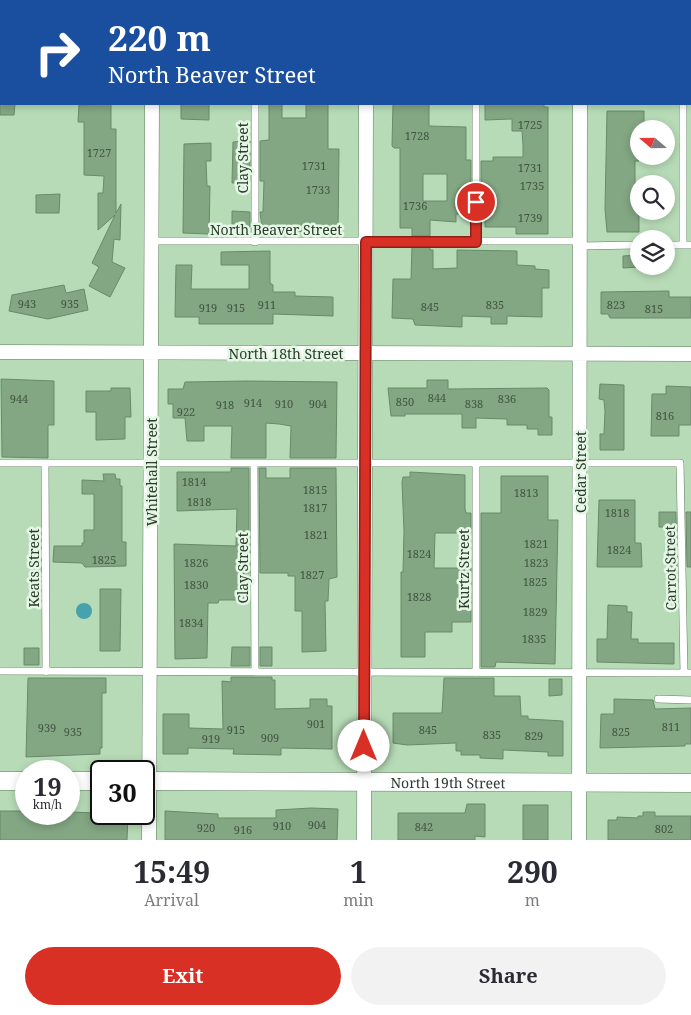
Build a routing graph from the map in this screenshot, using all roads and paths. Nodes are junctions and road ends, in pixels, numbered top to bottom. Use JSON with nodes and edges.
{"nodes":[{"id":1,"x":152,"y":105,"type":"edge"},
{"id":2,"x":254,"y":105,"type":"edge"},
{"id":3,"x":366,"y":105,"type":"edge"},
{"id":4,"x":476,"y":105,"type":"edge"},
{"id":5,"x":580,"y":105,"type":"edge"},
{"id":6,"x":683,"y":105,"type":"edge"},
{"id":7,"x":152,"y":241,"type":"junction"},
{"id":8,"x":255,"y":242,"type":"junction"},
{"id":9,"x":366,"y":242,"type":"junction"},
{"id":10,"x":476,"y":242,"type":"junction"},
{"id":11,"x":580,"y":244,"type":"junction"},
{"id":12,"x":675,"y":245,"type":"edge"},
{"id":13,"x":683,"y":245,"type":"junction"},
{"id":14,"x":691,"y":245,"type":"edge"},
{"id":15,"x":630,"y":246,"type":"edge"},
{"id":16,"x":0,"y":352,"type":"edge"},
{"id":17,"x":151,"y":352,"type":"junction"},
{"id":18,"x":366,"y":353,"type":"junction"},
{"id":19,"x":580,"y":354,"type":"junction"},
{"id":20,"x":691,"y":354,"type":"edge"},
{"id":21,"x":0,"y":463,"type":"edge"},
{"id":22,"x":45,"y":464,"type":"junction"},
{"id":23,"x":151,"y":464,"type":"junction"},
{"id":24,"x":254,"y":464,"type":"junction"},
{"id":25,"x":366,"y":464,"type":"junction"},
{"id":26,"x":476,"y":464,"type":"junction"},
{"id":27,"x":580,"y":465,"type":"junction"},
{"id":28,"x":0,"y":671,"type":"edge"},
{"id":29,"x":150,"y":671,"type":"junction"},
{"id":30,"x":46,"y":672,"type":"junction"},
{"id":31,"x":255,"y":672,"type":"junction"},
{"id":32,"x":365,"y":673,"type":"junction"},
{"id":33,"x":476,"y":673,"type":"junction"},
{"id":34,"x":579,"y":673,"type":"junction"},
{"id":35,"x":688,"y":673,"type":"edge"},
{"id":36,"x":658,"y":699,"type":"dead end"},
{"id":37,"x":691,"y":700,"type":"edge"},
{"id":38,"x":148,"y":760,"type":"edge"},
{"id":39,"x":0,"y":781,"type":"edge"},
{"id":40,"x":15,"y":781,"type":"edge"},
{"id":41,"x":155,"y":781,"type":"edge"},
{"id":42,"x":364,"y":782,"type":"junction"},
{"id":43,"x":579,"y":783,"type":"junction"},
{"id":44,"x":691,"y":783,"type":"edge"},
{"id":45,"x":148,"y":825,"type":"edge"},
{"id":46,"x":149,"y":840,"type":"edge"},
{"id":47,"x":364,"y":840,"type":"edge"},
{"id":48,"x":579,"y":840,"type":"edge"}],
"edges":[{"from":1,"to":7,"type":"street","name":"Whitehall Street"},
{"from":2,"to":8,"type":"lane","name":"Clay Street"},
{"from":3,"to":9,"type":"street"},
{"from":4,"to":10,"type":"lane"},
{"from":5,"to":11,"type":"street","name":"Cedar Street"},
{"from":6,"to":13,"type":"lane"},
{"from":7,"to":8,"type":"lane","name":"North Beaver Street"},
{"from":7,"to":17,"type":"street","name":"Whitehall Street"},
{"from":8,"to":9,"type":"lane","name":"North Beaver Street"},
{"from":9,"to":10,"type":"lane","name":"North Beaver Street"},
{"from":9,"to":18,"type":"street"},
{"from":10,"to":11,"type":"lane","name":"North Beaver Street"},
{"from":11,"to":15,"type":"lane","name":"North Beaver Street"},
{"from":11,"to":19,"type":"street","name":"Cedar Street"},
{"from":12,"to":13,"type":"lane"},
{"from":13,"to":14,"type":"lane"},
{"from":16,"to":17,"type":"street","name":"North 18th Street"},
{"from":17,"to":18,"type":"street","name":"North 18th Street"},
{"from":17,"to":23,"type":"street","name":"Whitehall Street"},
{"from":18,"to":19,"type":"street","name":"North 18th Street"},
{"from":18,"to":25,"type":"street"},
{"from":19,"to":20,"type":"street","name":"North 18th Street"},
{"from":19,"to":27,"type":"street","name":"Cedar Street"},
{"from":21,"to":22,"type":"lane"},
{"from":22,"to":23,"type":"lane"},
{"from":22,"to":30,"type":"lane","name":"Keats Street"},
{"from":23,"to":24,"type":"lane"},
{"from":23,"to":29,"type":"street","name":"Whitehall Street"},
{"from":24,"to":25,"type":"lane"},
{"from":24,"to":31,"type":"lane","name":"Clay Street"},
{"from":25,"to":26,"type":"lane"},
{"from":25,"to":32,"type":"street"},
{"from":26,"to":27,"type":"lane"},
{"from":26,"to":33,"type":"lane","name":"Kurtz Street"},
{"from":27,"to":34,"type":"street","name":"Cedar Street"},
{"from":27,"to":35,"type":"lane","name":"Carrot Street"},
{"from":28,"to":30,"type":"lane"},
{"from":29,"to":30,"type":"lane"},
{"from":29,"to":31,"type":"lane"},
{"from":29,"to":38,"type":"street","name":"Whitehall Street"},
{"from":31,"to":32,"type":"lane"},
{"from":32,"to":33,"type":"lane"},
{"from":32,"to":42,"type":"street"},
{"from":33,"to":34,"type":"lane"},
{"from":34,"to":35,"type":"lane"},
{"from":34,"to":43,"type":"street","name":"Cedar Street"},
{"from":36,"to":37,"type":"lane"},
{"from":39,"to":40,"type":"street"},
{"from":41,"to":42,"type":"street","name":"North 19th Street"},
{"from":42,"to":43,"type":"street","name":"North 19th Street"},
{"from":42,"to":47,"type":"street"},
{"from":43,"to":44,"type":"street","name":"North 19th Street"},
{"from":43,"to":48,"type":"street","name":"Cedar Street"},
{"from":45,"to":46,"type":"street","name":"Whitehall Street"}]}
